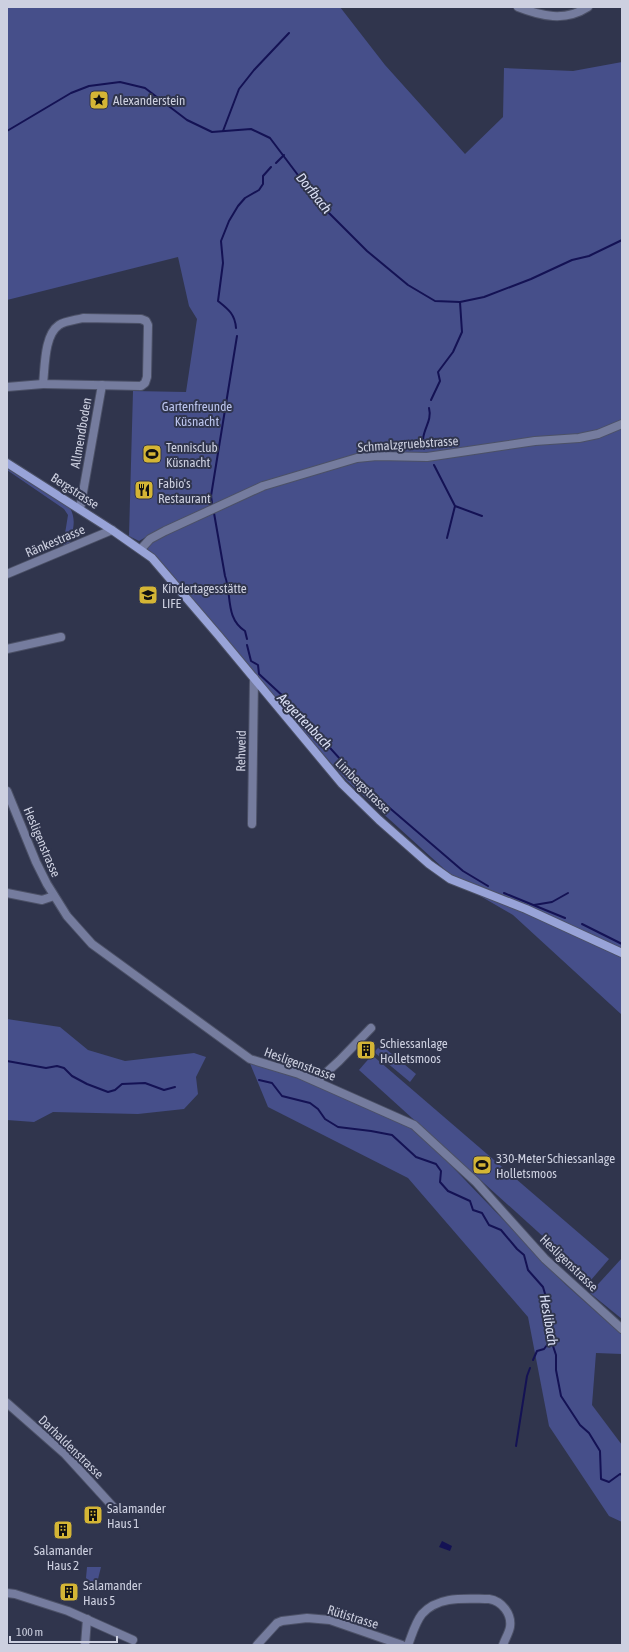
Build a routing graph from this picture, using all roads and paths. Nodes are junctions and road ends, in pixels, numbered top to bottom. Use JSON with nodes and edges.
{"nodes":[{"id":1,"x":518,"y":7,"type":"edge"},
{"id":2,"x":588,"y":7,"type":"edge"},
{"id":3,"x":43,"y":384,"type":"junction"},
{"id":4,"x":102,"y":385,"type":"junction"},
{"id":5,"x":7,"y":386,"type":"edge"},
{"id":6,"x":622,"y":424,"type":"edge"},
{"id":7,"x":7,"y":463,"type":"edge"},
{"id":8,"x":80,"y":509,"type":"junction"},
{"id":9,"x":112,"y":530,"type":"junction"},
{"id":10,"x":129,"y":541,"type":"joint"},
{"id":11,"x":141,"y":549,"type":"junction"},
{"id":12,"x":7,"y":574,"type":"edge"},
{"id":13,"x":60,"y":637,"type":"dead end"},
{"id":14,"x":7,"y":649,"type":"edge"},
{"id":15,"x":254,"y":678,"type":"junction"},
{"id":16,"x":7,"y":791,"type":"edge"},
{"id":17,"x":252,"y":824,"type":"dead end"},
{"id":18,"x":7,"y":893,"type":"edge"},
{"id":19,"x":54,"y":896,"type":"junction"},
{"id":20,"x":622,"y":953,"type":"edge"},
{"id":21,"x":371,"y":1028,"type":"dead end"},
{"id":22,"x":317,"y":1082,"type":"junction"},
{"id":23,"x":622,"y":1330,"type":"edge"},
{"id":24,"x":7,"y":1404,"type":"edge"},
{"id":25,"x":116,"y":1510,"type":"dead end"},
{"id":26,"x":7,"y":1594,"type":"edge"},
{"id":27,"x":87,"y":1619,"type":"junction"},
{"id":28,"x":132,"y":1640,"type":"dead end"},
{"id":29,"x":84,"y":1645,"type":"edge"},
{"id":30,"x":257,"y":1645,"type":"edge"},
{"id":31,"x":402,"y":1645,"type":"edge"},
{"id":32,"x":408,"y":1645,"type":"edge"},
{"id":33,"x":503,"y":1645,"type":"edge"}],
"edges":[{"from":1,"to":2,"type":"street"},
{"from":3,"to":4,"type":"street","name":"Allmendboden"},
{"from":3,"to":4,"type":"street","name":"Allmendboden"},
{"from":3,"to":5,"type":"street","name":"Allmendboden"},
{"from":4,"to":8,"type":"street","name":"Allmendboden"},
{"from":6,"to":11,"type":"street","name":"Schmalzgruebstrasse"},
{"from":7,"to":8,"type":"street","name":"Bergstrasse"},
{"from":8,"to":9,"type":"street","name":"Bergstrasse"},
{"from":9,"to":10,"type":"street","name":"Bergstrasse"},
{"from":9,"to":12,"type":"street","name":"Ränkestrasse"},
{"from":10,"to":11,"type":"street","name":"Limbergstrasse"},
{"from":11,"to":15,"type":"street","name":"Limbergstrasse"},
{"from":13,"to":14,"type":"street"},
{"from":15,"to":17,"type":"street","name":"Rehweid"},
{"from":15,"to":20,"type":"street","name":"Limbergstrasse"},
{"from":16,"to":19,"type":"street","name":"Hesligenstrasse"},
{"from":18,"to":19,"type":"street"},
{"from":19,"to":22,"type":"street","name":"Hesligenstrasse"},
{"from":21,"to":22,"type":"street"},
{"from":22,"to":23,"type":"street","name":"Hesligenstrasse"},
{"from":24,"to":25,"type":"street","name":"Darhaldenstrasse"},
{"from":26,"to":27,"type":"street"},
{"from":27,"to":28,"type":"street"},
{"from":27,"to":29,"type":"street"},
{"from":30,"to":31,"type":"street","name":"Rütistrasse"},
{"from":32,"to":33,"type":"street"}]}
